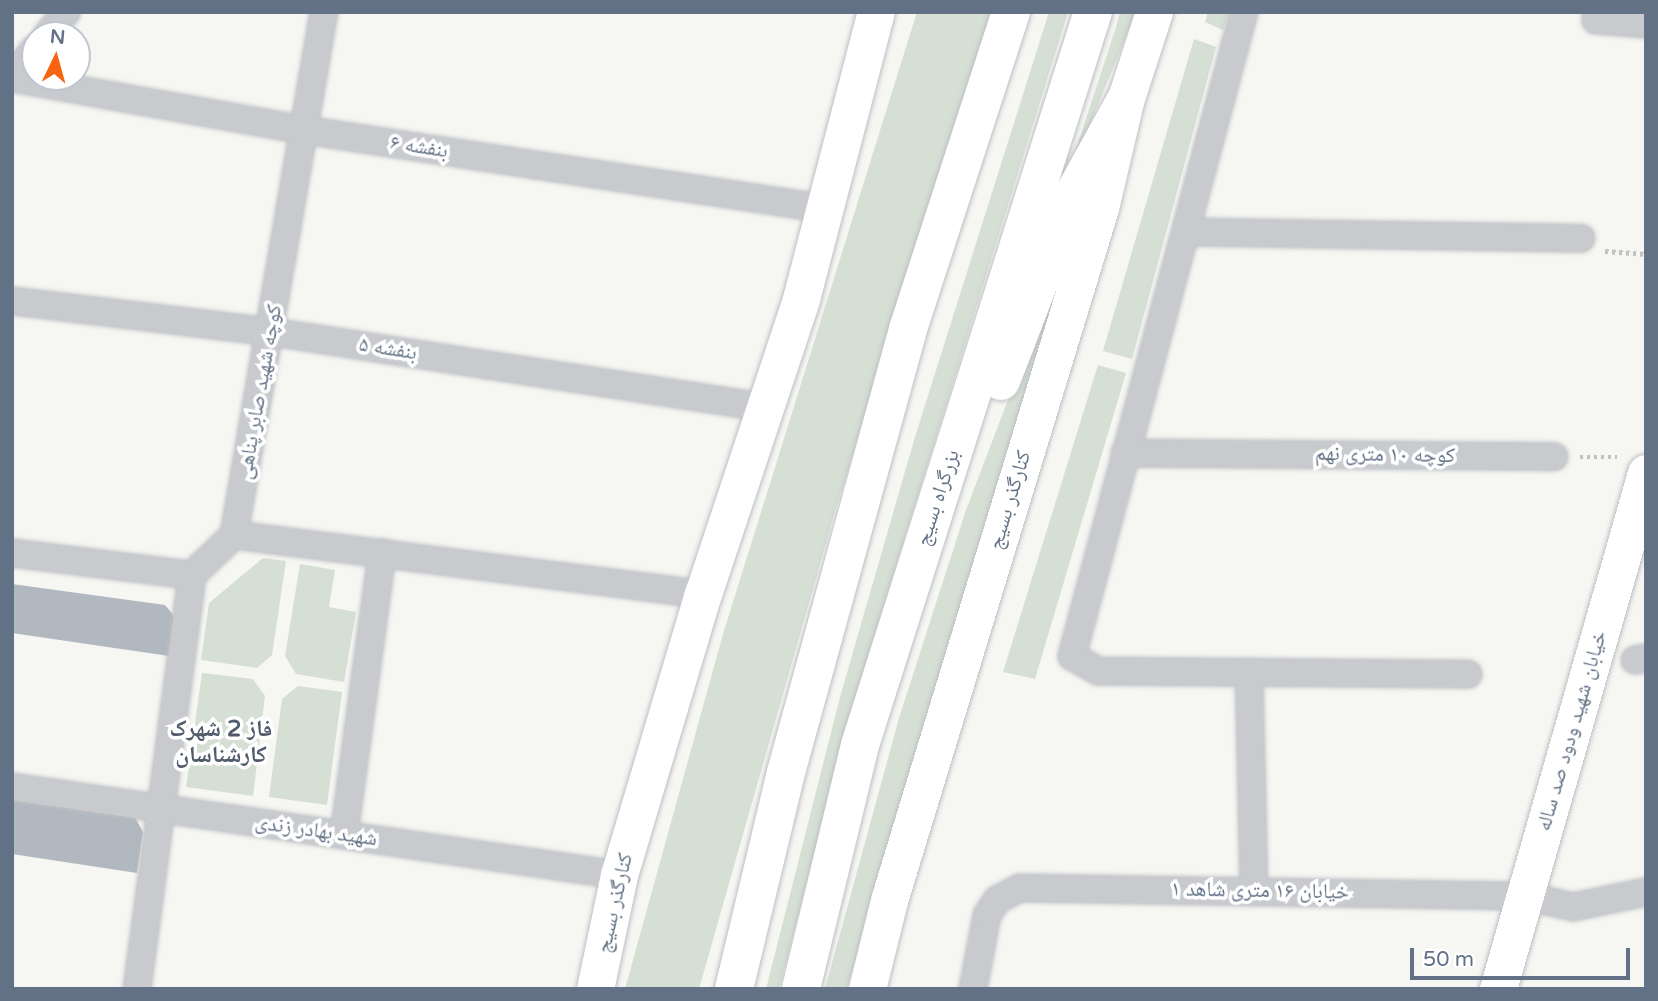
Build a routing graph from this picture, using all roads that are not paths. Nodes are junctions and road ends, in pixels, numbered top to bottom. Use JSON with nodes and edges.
{"nodes":[{"id":1,"x":324,"y":12,"type":"edge"},
{"id":2,"x":876,"y":12,"type":"edge"},
{"id":3,"x":1011,"y":12,"type":"edge"},
{"id":4,"x":1093,"y":12,"type":"edge"},
{"id":5,"x":1154,"y":12,"type":"edge"},
{"id":6,"x":1244,"y":12,"type":"edge"},
{"id":7,"x":1597,"y":12,"type":"edge"},
{"id":8,"x":1646,"y":24,"type":"edge"},
{"id":9,"x":12,"y":77,"type":"edge"},
{"id":10,"x":1125,"y":101,"type":"junction"},
{"id":11,"x":304,"y":130,"type":"junction"},
{"id":12,"x":827,"y":209,"type":"junction"},
{"id":13,"x":1186,"y":232,"type":"junction"},
{"id":14,"x":1581,"y":238,"type":"dead end"},
{"id":15,"x":12,"y":301,"type":"edge"},
{"id":16,"x":272,"y":332,"type":"junction"},
{"id":17,"x":763,"y":407,"type":"junction"},
{"id":18,"x":1125,"y":453,"type":"junction"},
{"id":19,"x":1553,"y":457,"type":"road end"},
{"id":20,"x":1633,"y":465,"type":"edge"},
{"id":21,"x":234,"y":535,"type":"junction"},
{"id":22,"x":12,"y":553,"type":"edge"},
{"id":23,"x":382,"y":553,"type":"junction"},
{"id":24,"x":192,"y":575,"type":"junction"},
{"id":25,"x":703,"y":594,"type":"junction"},
{"id":26,"x":1249,"y":672,"type":"junction"},
{"id":27,"x":1468,"y":674,"type":"dead end"},
{"id":28,"x":860,"y":745,"type":"junction"},
{"id":29,"x":12,"y":787,"type":"edge"},
{"id":30,"x":162,"y":809,"type":"junction"},
{"id":31,"x":344,"y":835,"type":"junction"},
{"id":32,"x":619,"y":875,"type":"junction"},
{"id":33,"x":1254,"y":890,"type":"junction"},
{"id":34,"x":1646,"y":892,"type":"edge"},
{"id":35,"x":1526,"y":896,"type":"junction"},
{"id":36,"x":137,"y":989,"type":"edge"},
{"id":37,"x":596,"y":989,"type":"edge"},
{"id":38,"x":734,"y":989,"type":"edge"},
{"id":39,"x":802,"y":989,"type":"edge"},
{"id":40,"x":867,"y":989,"type":"edge"},
{"id":41,"x":974,"y":989,"type":"edge"},
{"id":42,"x":1498,"y":989,"type":"edge"}],
"edges":[{"from":1,"to":11,"type":"street","name":"کوچه شهید صابر پناهی"},
{"from":2,"to":12,"type":"main road","name":"کنارگذر بسیج"},
{"from":3,"to":38,"type":"highway"},
{"from":4,"to":28,"type":"highway","name":"بزرگراه بسیج"},
{"from":5,"to":10,"type":"main road","name":"کنارگذر بسیج"},
{"from":6,"to":13,"type":"street"},
{"from":7,"to":8,"type":"street"},
{"from":9,"to":11,"type":"street","name":"بنفشه ۶"},
{"from":10,"to":28,"type":"highway"},
{"from":10,"to":40,"type":"main road","name":"کنارگذر بسیج"},
{"from":11,"to":12,"type":"street","name":"بنفشه ۶"},
{"from":11,"to":16,"type":"street","name":"کوچه شهید صابر پناهی"},
{"from":12,"to":17,"type":"main road","name":"کنارگذر بسیج"},
{"from":13,"to":14,"type":"street"},
{"from":13,"to":18,"type":"street"},
{"from":15,"to":16,"type":"street","name":"بنفشه ۵"},
{"from":16,"to":17,"type":"street","name":"بنفشه ۵"},
{"from":16,"to":21,"type":"street","name":"کوچه شهید صابر پناهی"},
{"from":17,"to":25,"type":"main road","name":"کنارگذر بسیج"},
{"from":18,"to":19,"type":"street","name":"کوچه ۱۰ متری نهم"},
{"from":18,"to":26,"type":"street"},
{"from":20,"to":35,"type":"main road","name":"خیابان شهید ودود صد ساله"},
{"from":21,"to":23,"type":"street"},
{"from":21,"to":24,"type":"street"},
{"from":22,"to":24,"type":"street"},
{"from":23,"to":25,"type":"street"},
{"from":23,"to":31,"type":"street"},
{"from":24,"to":30,"type":"street"},
{"from":25,"to":32,"type":"main road","name":"کنارگذر بسیج"},
{"from":26,"to":27,"type":"street"},
{"from":26,"to":33,"type":"street"},
{"from":28,"to":39,"type":"highway","name":"بزرگراه بسیج"},
{"from":29,"to":30,"type":"street","name":"شهید بهادر زندی"},
{"from":30,"to":31,"type":"street","name":"شهید بهادر زندی"},
{"from":30,"to":36,"type":"street"},
{"from":31,"to":32,"type":"street","name":"شهید بهادر زندی"},
{"from":32,"to":37,"type":"main road","name":"کنارگذر بسیج"},
{"from":33,"to":35,"type":"street","name":"خیابان ۱۶ متری شاهد ۱"},
{"from":33,"to":41,"type":"street","name":"خیابان ۱۶ متری شاهد ۱"},
{"from":34,"to":35,"type":"street","name":"خیابان ۱۶ متری شاهد ۱"},
{"from":35,"to":42,"type":"main road","name":"خیابان شهید ودود صد ساله"}]}
